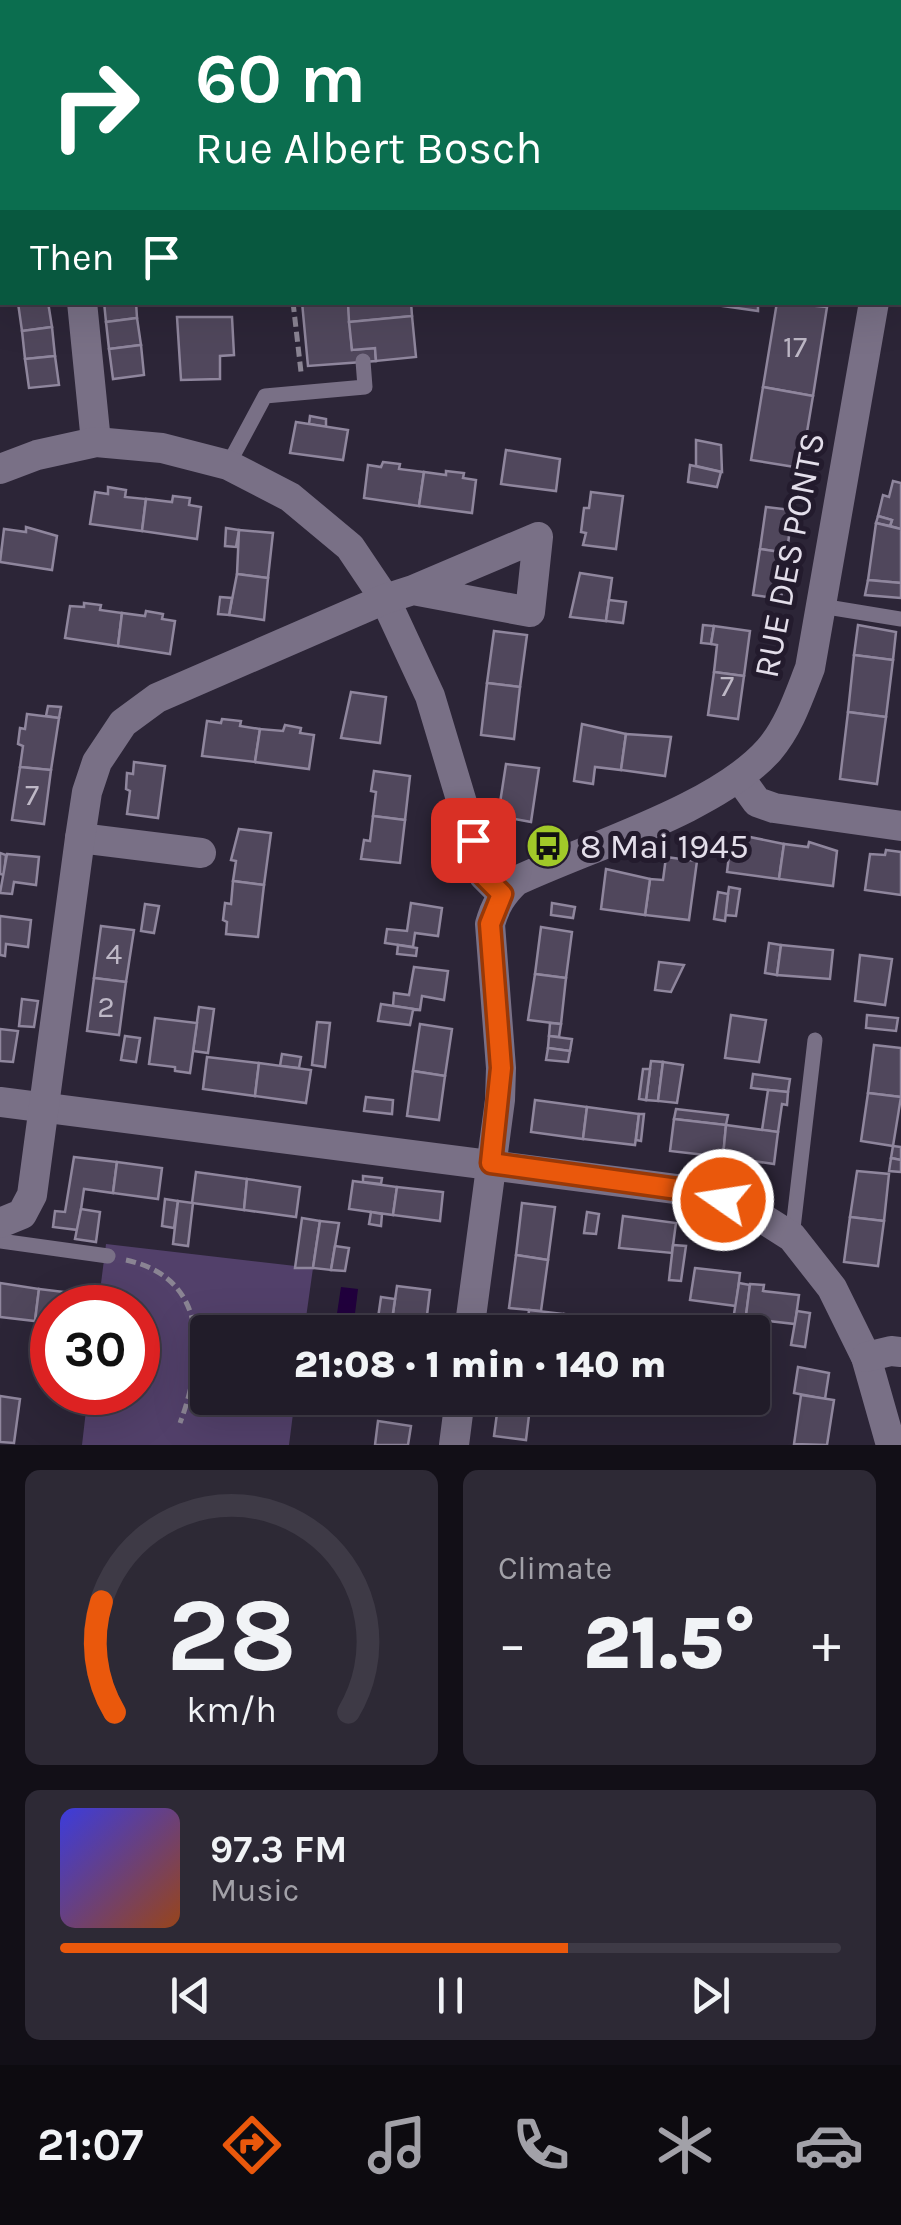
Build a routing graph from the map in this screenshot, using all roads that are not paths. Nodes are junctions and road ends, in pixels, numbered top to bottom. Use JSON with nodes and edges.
{"nodes":[{"id":1,"x":82,"y":305,"type":"edge"},
{"id":2,"x":873,"y":305,"type":"edge"},
{"id":3,"x":364,"y":362,"type":"dead end"},
{"id":4,"x":96,"y":442,"type":"junction"},
{"id":5,"x":228,"y":464,"type":"junction"},
{"id":6,"x":0,"y":469,"type":"edge"},
{"id":7,"x":399,"y":594,"type":"junction"},
{"id":8,"x":821,"y":606,"type":"junction"},
{"id":9,"x":901,"y":618,"type":"edge"},
{"id":10,"x":739,"y":777,"type":"junction"},
{"id":11,"x":901,"y":826,"type":"edge"},
{"id":12,"x":80,"y":838,"type":"junction"},
{"id":13,"x":201,"y":852,"type":"dead end"},
{"id":14,"x":502,"y":894,"type":"junction"},
{"id":15,"x":816,"y":1040,"type":"dead end"},
{"id":16,"x":0,"y":1102,"type":"edge"},
{"id":17,"x":43,"y":1108,"type":"junction"},
{"id":18,"x":491,"y":1163,"type":"junction"},
{"id":19,"x":0,"y":1223,"type":"edge"},
{"id":20,"x":792,"y":1236,"type":"junction"},
{"id":21,"x":0,"y":1241,"type":"edge"},
{"id":22,"x":108,"y":1256,"type":"road end"},
{"id":23,"x":471,"y":1315,"type":"edge"},
{"id":24,"x":901,"y":1352,"type":"edge"},
{"id":25,"x":866,"y":1357,"type":"junction"},
{"id":26,"x":458,"y":1415,"type":"edge"},
{"id":27,"x":454,"y":1445,"type":"edge"},
{"id":28,"x":891,"y":1445,"type":"edge"}],
"edges":[{"from":1,"to":4,"type":"street"},
{"from":2,"to":8,"type":"street","name":"RUE DES PONTS"},
{"from":3,"to":5,"type":"lane"},
{"from":4,"to":5,"type":"street"},
{"from":4,"to":6,"type":"street"},
{"from":5,"to":7,"type":"street"},
{"from":7,"to":12,"type":"street"},
{"from":7,"to":14,"type":"street"},
{"from":8,"to":9,"type":"lane"},
{"from":8,"to":10,"type":"street","name":"RUE DES PONTS"},
{"from":10,"to":11,"type":"street"},
{"from":10,"to":14,"type":"street","name":"RUE DES PONTS"},
{"from":12,"to":13,"type":"street"},
{"from":12,"to":17,"type":"street"},
{"from":14,"to":18,"type":"street"},
{"from":15,"to":20,"type":"lane"},
{"from":16,"to":17,"type":"street"},
{"from":17,"to":18,"type":"street"},
{"from":17,"to":19,"type":"street"},
{"from":18,"to":20,"type":"street"},
{"from":18,"to":23,"type":"street"},
{"from":20,"to":25,"type":"street"},
{"from":21,"to":22,"type":"lane"},
{"from":24,"to":25,"type":"street"},
{"from":25,"to":28,"type":"street"},
{"from":26,"to":27,"type":"street"}]}
